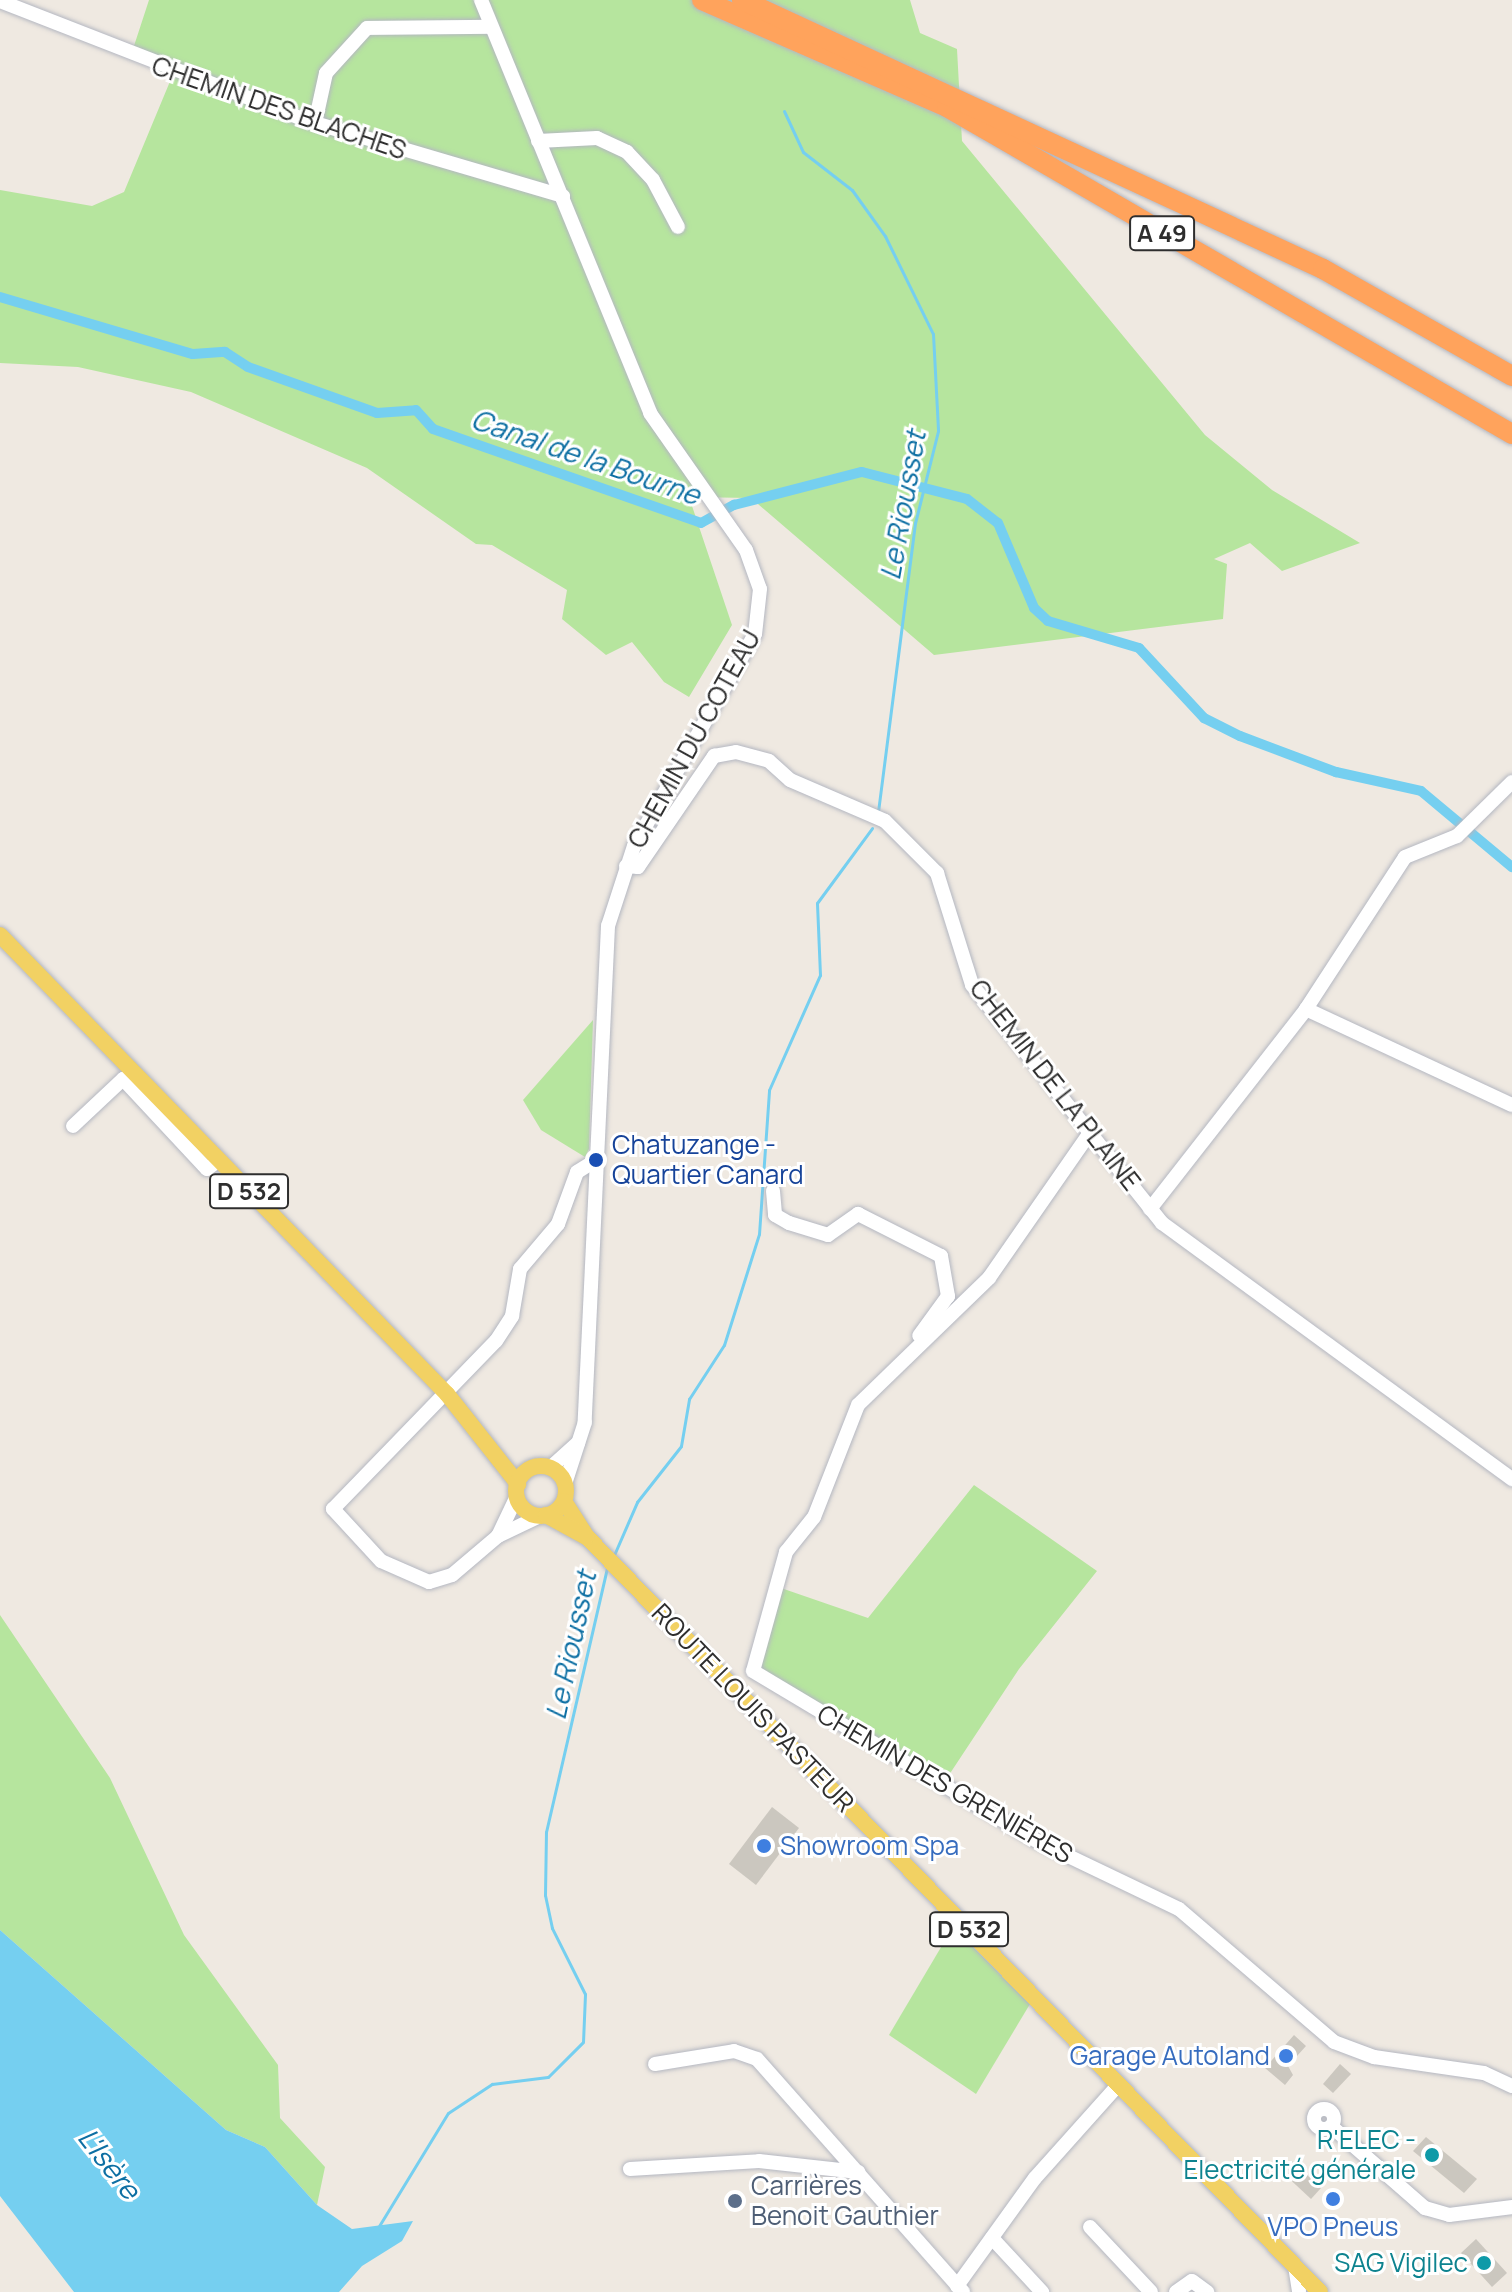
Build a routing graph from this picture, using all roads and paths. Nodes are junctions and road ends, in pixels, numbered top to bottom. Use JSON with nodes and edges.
{"nodes":[{"id":1,"x":481,"y":0,"type":"edge"},
{"id":2,"x":702,"y":0,"type":"edge"},
{"id":3,"x":742,"y":0,"type":"edge"},
{"id":4,"x":0,"y":1,"type":"edge"},
{"id":5,"x":489,"y":27,"type":"junction"},
{"id":6,"x":315,"y":123,"type":"junction"},
{"id":7,"x":538,"y":141,"type":"junction"},
{"id":8,"x":563,"y":196,"type":"junction"},
{"id":9,"x":678,"y":227,"type":"dead end"},
{"id":10,"x":1512,"y":376,"type":"edge"},
{"id":11,"x":1512,"y":434,"type":"edge"},
{"id":12,"x":1512,"y":782,"type":"edge"},
{"id":13,"x":626,"y":866,"type":"junction"},
{"id":14,"x":0,"y":935,"type":"edge"},
{"id":15,"x":1306,"y":1009,"type":"junction"},
{"id":16,"x":1512,"y":1105,"type":"edge"},
{"id":17,"x":73,"y":1126,"type":"dead end"},
{"id":18,"x":1089,"y":1134,"type":"junction"},
{"id":19,"x":219,"y":1160,"type":"junction"},
{"id":20,"x":596,"y":1160,"type":"junction"},
{"id":21,"x":773,"y":1191,"type":"dead end"},
{"id":22,"x":1150,"y":1209,"type":"junction"},
{"id":23,"x":896,"y":1363,"type":"junction"},
{"id":24,"x":447,"y":1394,"type":"junction"},
{"id":25,"x":578,"y":1443,"type":"junction"},
{"id":26,"x":497,"y":1449,"type":"junction"},
{"id":27,"x":532,"y":1468,"type":"junction"},
{"id":28,"x":550,"y":1468,"type":"junction"},
{"id":29,"x":1512,"y":1479,"type":"edge"},
{"id":30,"x":565,"y":1484,"type":"junction"},
{"id":31,"x":518,"y":1490,"type":"junction"},
{"id":32,"x":564,"y":1501,"type":"junction"},
{"id":33,"x":543,"y":1515,"type":"junction"},
{"id":34,"x":498,"y":1536,"type":"junction"},
{"id":35,"x":587,"y":1537,"type":"junction"},
{"id":36,"x":655,"y":2064,"type":"dead end"},
{"id":37,"x":1119,"y":2084,"type":"junction"},
{"id":38,"x":1512,"y":2086,"type":"edge"},
{"id":39,"x":1331,"y":2126,"type":"dead end"},
{"id":40,"x":630,"y":2169,"type":"dead end"},
{"id":41,"x":858,"y":2172,"type":"junction"},
{"id":42,"x":1512,"y":2207,"type":"edge"},
{"id":43,"x":1090,"y":2227,"type":"dead end"},
{"id":44,"x":992,"y":2238,"type":"junction"},
{"id":45,"x":1295,"y":2266,"type":"junction"},
{"id":46,"x":960,"y":2289,"type":"edge"},
{"id":47,"x":1042,"y":2292,"type":"edge"},
{"id":48,"x":1151,"y":2292,"type":"edge"},
{"id":49,"x":1176,"y":2292,"type":"edge"},
{"id":50,"x":1207,"y":2292,"type":"edge"},
{"id":51,"x":1299,"y":2292,"type":"edge"},
{"id":52,"x":1318,"y":2292,"type":"edge"}],
"edges":[{"from":1,"to":5,"type":"street","name":"CHEMIN DU COTEAU"},
{"from":2,"to":11,"type":"highway","number":"A 49"},
{"from":3,"to":10,"type":"highway","number":"A 49"},
{"from":4,"to":6,"type":"street","name":"CHEMIN DES BLACHES"},
{"from":5,"to":6,"type":"street"},
{"from":5,"to":7,"type":"street","name":"CHEMIN DU COTEAU"},
{"from":6,"to":8,"type":"street","name":"CHEMIN DES BLACHES"},
{"from":7,"to":8,"type":"street","name":"CHEMIN DU COTEAU"},
{"from":7,"to":9,"type":"street"},
{"from":8,"to":13,"type":"street","name":"CHEMIN DU COTEAU"},
{"from":12,"to":15,"type":"street"},
{"from":13,"to":18,"type":"street","name":"CHEMIN DE LA PLAINE"},
{"from":13,"to":20,"type":"street","name":"CHEMIN DU COTEAU"},
{"from":14,"to":19,"type":"main road","number":"D 532"},
{"from":15,"to":16,"type":"street"},
{"from":15,"to":22,"type":"street"},
{"from":17,"to":19,"type":"street"},
{"from":18,"to":22,"type":"street","name":"CHEMIN DE LA PLAINE"},
{"from":18,"to":23,"type":"street"},
{"from":19,"to":24,"type":"main road","number":"D 532"},
{"from":20,"to":24,"type":"street"},
{"from":20,"to":25,"type":"street","name":"CHEMIN DU COTEAU"},
{"from":21,"to":23,"type":"street"},
{"from":22,"to":29,"type":"street","name":"CHEMIN DE LA PLAINE"},
{"from":23,"to":38,"type":"street","name":"CHEMIN DES GRENIÈRES"},
{"from":24,"to":26,"type":"main road","number":"D 532"},
{"from":24,"to":34,"type":"street"},
{"from":25,"to":28,"type":"street"},
{"from":25,"to":30,"type":"street","name":"CHEMIN DU COTEAU"},
{"from":26,"to":27,"type":"main road","number":"D 532"},
{"from":26,"to":31,"type":"main road","number":"D 532"},
{"from":27,"to":28,"type":"main road"},
{"from":27,"to":31,"type":"main road"},
{"from":28,"to":30,"type":"main road"},
{"from":30,"to":32,"type":"main road"},
{"from":31,"to":33,"type":"main road"},
{"from":31,"to":34,"type":"street"},
{"from":32,"to":33,"type":"main road"},
{"from":32,"to":35,"type":"main road","name":"ROUTE LOUIS PASTEUR","number":"D 532"},
{"from":33,"to":34,"type":"street"},
{"from":33,"to":35,"type":"main road","name":"ROUTE LOUIS PASTEUR","number":"D 532"},
{"from":35,"to":37,"type":"main road","name":"ROUTE LOUIS PASTEUR","number":"D 532"},
{"from":36,"to":41,"type":"street"},
{"from":37,"to":44,"type":"street"},
{"from":37,"to":45,"type":"main road","name":"ROUTE LOUIS PASTEUR","number":"D 532"},
{"from":39,"to":42,"type":"street"},
{"from":40,"to":41,"type":"street"},
{"from":41,"to":46,"type":"street"},
{"from":43,"to":48,"type":"street"},
{"from":44,"to":46,"type":"street"},
{"from":44,"to":47,"type":"street"},
{"from":45,"to":51,"type":"street"},
{"from":45,"to":52,"type":"main road","name":"ROUTE LOUIS PASTEUR","number":"D 532"},
{"from":49,"to":50,"type":"street"}]}
